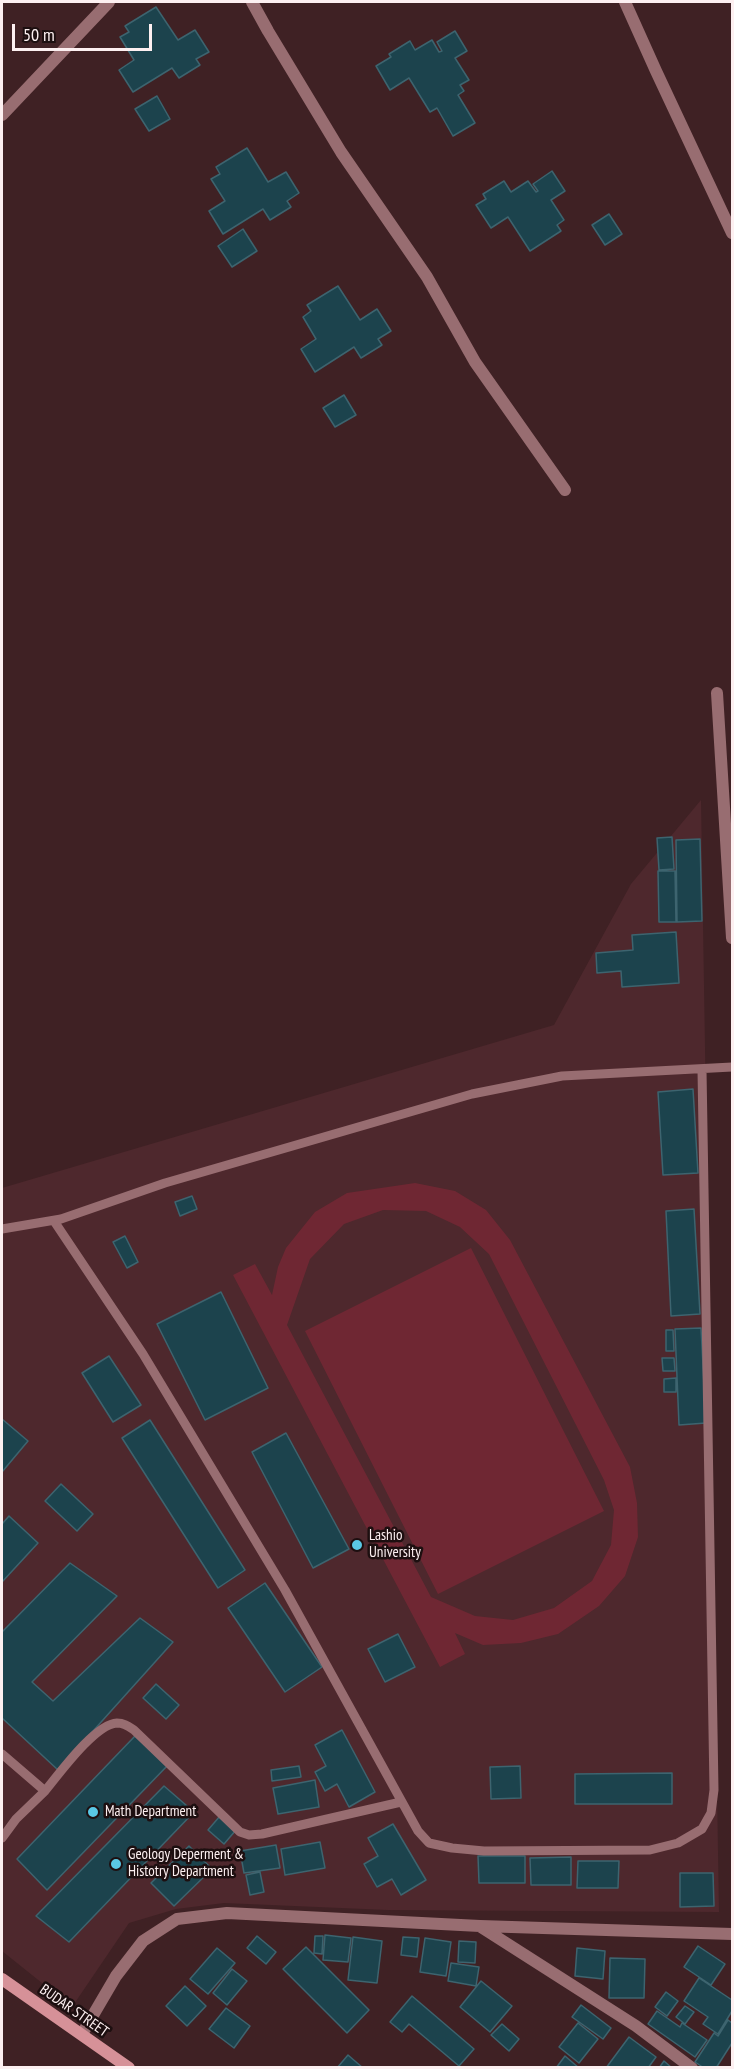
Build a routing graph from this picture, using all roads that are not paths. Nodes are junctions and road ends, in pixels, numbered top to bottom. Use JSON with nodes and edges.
{"nodes":[{"id":1,"x":109,"y":2,"type":"edge"},
{"id":2,"x":252,"y":2,"type":"edge"},
{"id":3,"x":625,"y":2,"type":"edge"},
{"id":4,"x":2,"y":115,"type":"edge"},
{"id":5,"x":732,"y":233,"type":"edge"},
{"id":6,"x":565,"y":490,"type":"dead end"},
{"id":7,"x":717,"y":693,"type":"dead end"},
{"id":8,"x":732,"y":938,"type":"edge"},
{"id":9,"x":732,"y":1067,"type":"edge"},
{"id":10,"x":702,"y":1070,"type":"junction"},
{"id":11,"x":54,"y":1221,"type":"junction"},
{"id":12,"x":2,"y":1229,"type":"edge"},
{"id":13,"x":2,"y":1754,"type":"edge"},
{"id":14,"x":45,"y":1791,"type":"junction"},
{"id":15,"x":401,"y":1802,"type":"junction"},
{"id":16,"x":2,"y":1838,"type":"edge"},
{"id":17,"x":480,"y":1926,"type":"junction"},
{"id":18,"x":732,"y":1934,"type":"edge"},
{"id":19,"x":2,"y":1979,"type":"edge"},
{"id":20,"x":82,"y":2034,"type":"junction"},
{"id":21,"x":129,"y":2067,"type":"edge"},
{"id":22,"x":692,"y":2067,"type":"edge"}],
"edges":[{"from":1,"to":4,"type":"street"},
{"from":2,"to":6,"type":"street"},
{"from":3,"to":5,"type":"street"},
{"from":7,"to":8,"type":"street"},
{"from":9,"to":10,"type":"lane"},
{"from":10,"to":11,"type":"lane"},
{"from":10,"to":15,"type":"lane"},
{"from":11,"to":12,"type":"lane"},
{"from":11,"to":15,"type":"lane"},
{"from":13,"to":14,"type":"lane"},
{"from":14,"to":15,"type":"lane"},
{"from":14,"to":16,"type":"lane"},
{"from":17,"to":18,"type":"street"},
{"from":17,"to":20,"type":"street"},
{"from":17,"to":22,"type":"street"},
{"from":19,"to":20,"type":"main road","name":"BUDAR STREET"},
{"from":20,"to":21,"type":"main road","name":"BUDAR STREET"}]}
